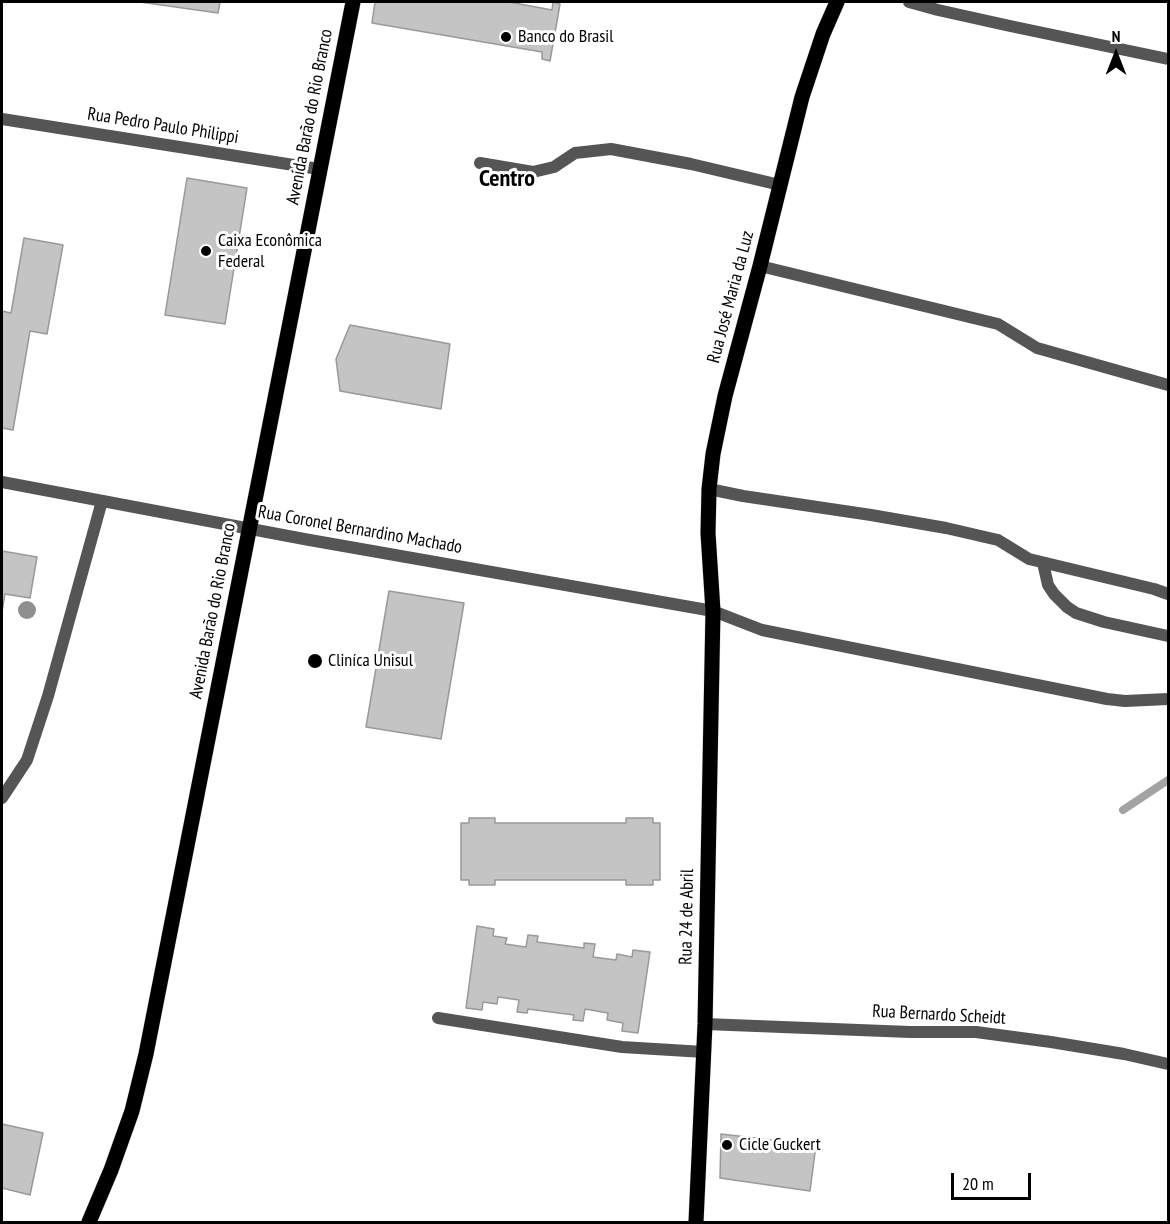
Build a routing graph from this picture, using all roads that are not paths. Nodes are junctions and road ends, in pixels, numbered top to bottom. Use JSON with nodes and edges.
{"nodes":[{"id":1,"x":353,"y":2,"type":"edge"},
{"id":2,"x":837,"y":2,"type":"edge"},
{"id":3,"x":909,"y":2,"type":"edge"},
{"id":4,"x":1168,"y":59,"type":"edge"},
{"id":5,"x":2,"y":119,"type":"edge"},
{"id":6,"x":480,"y":164,"type":"dead end"},
{"id":7,"x":319,"y":169,"type":"junction"},
{"id":8,"x":780,"y":185,"type":"junction"},
{"id":9,"x":760,"y":266,"type":"junction"},
{"id":10,"x":1168,"y":385,"type":"edge"},
{"id":11,"x":2,"y":482,"type":"edge"},
{"id":12,"x":709,"y":489,"type":"junction"},
{"id":13,"x":102,"y":501,"type":"junction"},
{"id":14,"x":250,"y":529,"type":"junction"},
{"id":15,"x":1043,"y":563,"type":"junction"},
{"id":16,"x":1168,"y":594,"type":"edge"},
{"id":17,"x":712,"y":611,"type":"junction"},
{"id":18,"x":1168,"y":636,"type":"edge"},
{"id":19,"x":1168,"y":699,"type":"edge"},
{"id":20,"x":2,"y":798,"type":"edge"},
{"id":21,"x":438,"y":1018,"type":"dead end"},
{"id":22,"x":705,"y":1024,"type":"junction"},
{"id":23,"x":704,"y":1052,"type":"junction"},
{"id":24,"x":1168,"y":1064,"type":"edge"},
{"id":25,"x":89,"y":1222,"type":"edge"},
{"id":26,"x":696,"y":1222,"type":"edge"}],
"edges":[{"from":1,"to":7,"type":"main road","name":"Avenida Barão do Rio Branco"},
{"from":2,"to":8,"type":"main road","name":"Rua José Maria da Luz"},
{"from":3,"to":4,"type":"street"},
{"from":5,"to":7,"type":"street","name":"Rua Pedro Paulo Philippi"},
{"from":6,"to":8,"type":"street"},
{"from":7,"to":14,"type":"main road","name":"Avenida Barão do Rio Branco"},
{"from":8,"to":9,"type":"main road","name":"Rua José Maria da Luz"},
{"from":9,"to":10,"type":"street"},
{"from":9,"to":12,"type":"main road","name":"Rua José Maria da Luz"},
{"from":11,"to":13,"type":"street","name":"Rua Coronel Bernardino Machado"},
{"from":12,"to":15,"type":"street"},
{"from":12,"to":17,"type":"main road","name":"Rua José Maria da Luz"},
{"from":13,"to":14,"type":"street","name":"Rua Coronel Bernardino Machado"},
{"from":13,"to":20,"type":"street"},
{"from":14,"to":17,"type":"street","name":"Rua Coronel Bernardino Machado"},
{"from":14,"to":25,"type":"main road","name":"Avenida Barão do Rio Branco"},
{"from":15,"to":16,"type":"street"},
{"from":15,"to":18,"type":"street"},
{"from":17,"to":19,"type":"street","name":"Rua Coronel Bernardino Machado"},
{"from":17,"to":22,"type":"main road","name":"Rua 24 de Abril"},
{"from":21,"to":23,"type":"street"},
{"from":22,"to":23,"type":"main road","name":"Rua 24 de Abril"},
{"from":22,"to":24,"type":"street","name":"Rua Bernardo Scheidt"},
{"from":23,"to":26,"type":"main road","name":"Rua 24 de Abril"}]}
